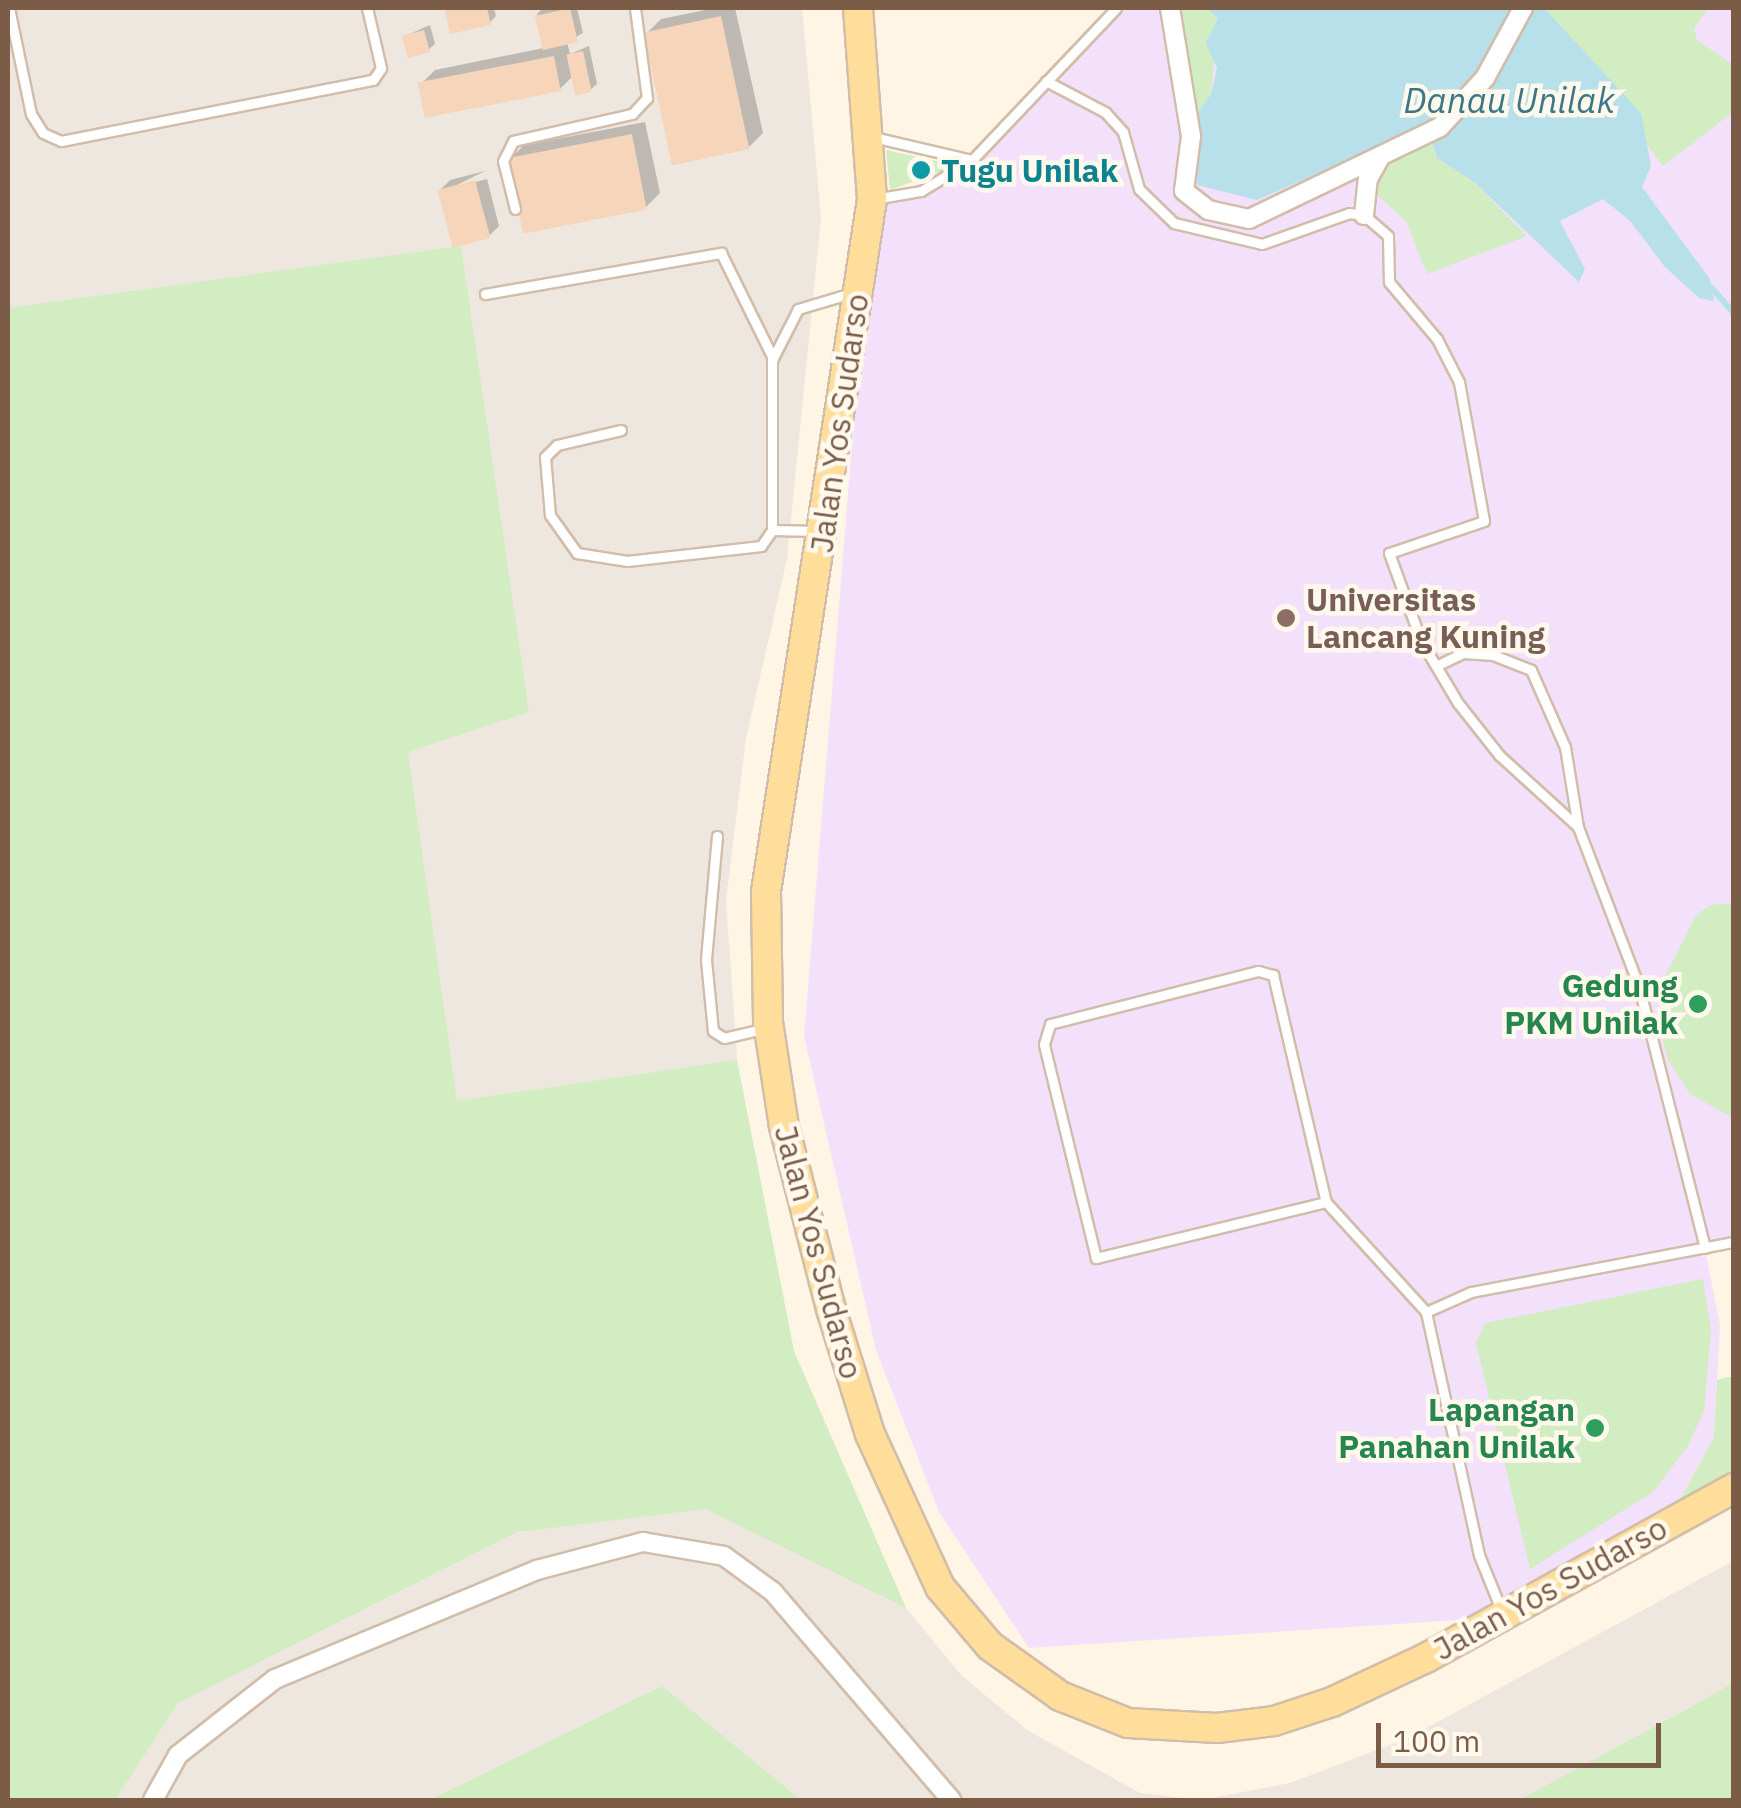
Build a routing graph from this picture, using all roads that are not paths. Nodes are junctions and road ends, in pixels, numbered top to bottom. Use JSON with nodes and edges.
{"nodes":[{"id":1,"x":10,"y":8,"type":"edge"},
{"id":2,"x":368,"y":8,"type":"edge"},
{"id":3,"x":635,"y":8,"type":"edge"},
{"id":4,"x":858,"y":8,"type":"edge"},
{"id":5,"x":1116,"y":8,"type":"edge"},
{"id":6,"x":1170,"y":8,"type":"edge"},
{"id":7,"x":1523,"y":8,"type":"edge"},
{"id":8,"x":1046,"y":81,"type":"junction"},
{"id":9,"x":870,"y":137,"type":"junction"},
{"id":10,"x":1379,"y":158,"type":"junction"},
{"id":11,"x":972,"y":160,"type":"junction"},
{"id":12,"x":872,"y":199,"type":"junction"},
{"id":13,"x":515,"y":209,"type":"dead end"},
{"id":14,"x":1364,"y":214,"type":"junction"},
{"id":15,"x":858,"y":292,"type":"junction"},
{"id":16,"x":485,"y":294,"type":"dead end"},
{"id":17,"x":773,"y":358,"type":"junction"},
{"id":18,"x":621,"y":430,"type":"dead end"},
{"id":19,"x":772,"y":530,"type":"junction"},
{"id":20,"x":824,"y":532,"type":"junction"},
{"id":21,"x":1436,"y":666,"type":"junction"},
{"id":22,"x":1578,"y":827,"type":"junction"},
{"id":23,"x":717,"y":836,"type":"dead end"},
{"id":24,"x":768,"y":1028,"type":"junction"},
{"id":25,"x":1326,"y":1202,"type":"junction"},
{"id":26,"x":1734,"y":1242,"type":"edge"},
{"id":27,"x":1705,"y":1248,"type":"junction"},
{"id":28,"x":1426,"y":1312,"type":"junction"},
{"id":29,"x":1734,"y":1488,"type":"edge"},
{"id":30,"x":1505,"y":1617,"type":"junction"},
{"id":31,"x":153,"y":1800,"type":"edge"},
{"id":32,"x":951,"y":1800,"type":"edge"}],
"edges":[{"from":1,"to":2,"type":"lane"},
{"from":3,"to":13,"type":"lane"},
{"from":4,"to":9,"type":"main road","name":"Jalan Yos Sudarso"},
{"from":5,"to":8,"type":"lane"},
{"from":6,"to":10,"type":"street"},
{"from":7,"to":10,"type":"street"},
{"from":8,"to":11,"type":"lane"},
{"from":8,"to":14,"type":"lane"},
{"from":9,"to":11,"type":"lane"},
{"from":9,"to":12,"type":"main road","name":"Jalan Yos Sudarso"},
{"from":10,"to":14,"type":"street"},
{"from":11,"to":12,"type":"lane"},
{"from":12,"to":15,"type":"main road","name":"Jalan Yos Sudarso"},
{"from":14,"to":21,"type":"lane"},
{"from":15,"to":17,"type":"lane"},
{"from":15,"to":20,"type":"main road","name":"Jalan Yos Sudarso"},
{"from":16,"to":17,"type":"lane"},
{"from":17,"to":19,"type":"lane"},
{"from":18,"to":19,"type":"lane"},
{"from":19,"to":20,"type":"lane"},
{"from":20,"to":24,"type":"main road","name":"Jalan Yos Sudarso"},
{"from":21,"to":22,"type":"lane"},
{"from":21,"to":22,"type":"lane"},
{"from":22,"to":27,"type":"lane"},
{"from":23,"to":24,"type":"lane"},
{"from":24,"to":30,"type":"main road","name":"Jalan Yos Sudarso"},
{"from":25,"to":25,"type":"lane"},
{"from":25,"to":28,"type":"lane"},
{"from":26,"to":27,"type":"lane"},
{"from":27,"to":28,"type":"lane"},
{"from":28,"to":30,"type":"lane"},
{"from":29,"to":30,"type":"main road","name":"Jalan Yos Sudarso"},
{"from":31,"to":32,"type":"street"}]}
